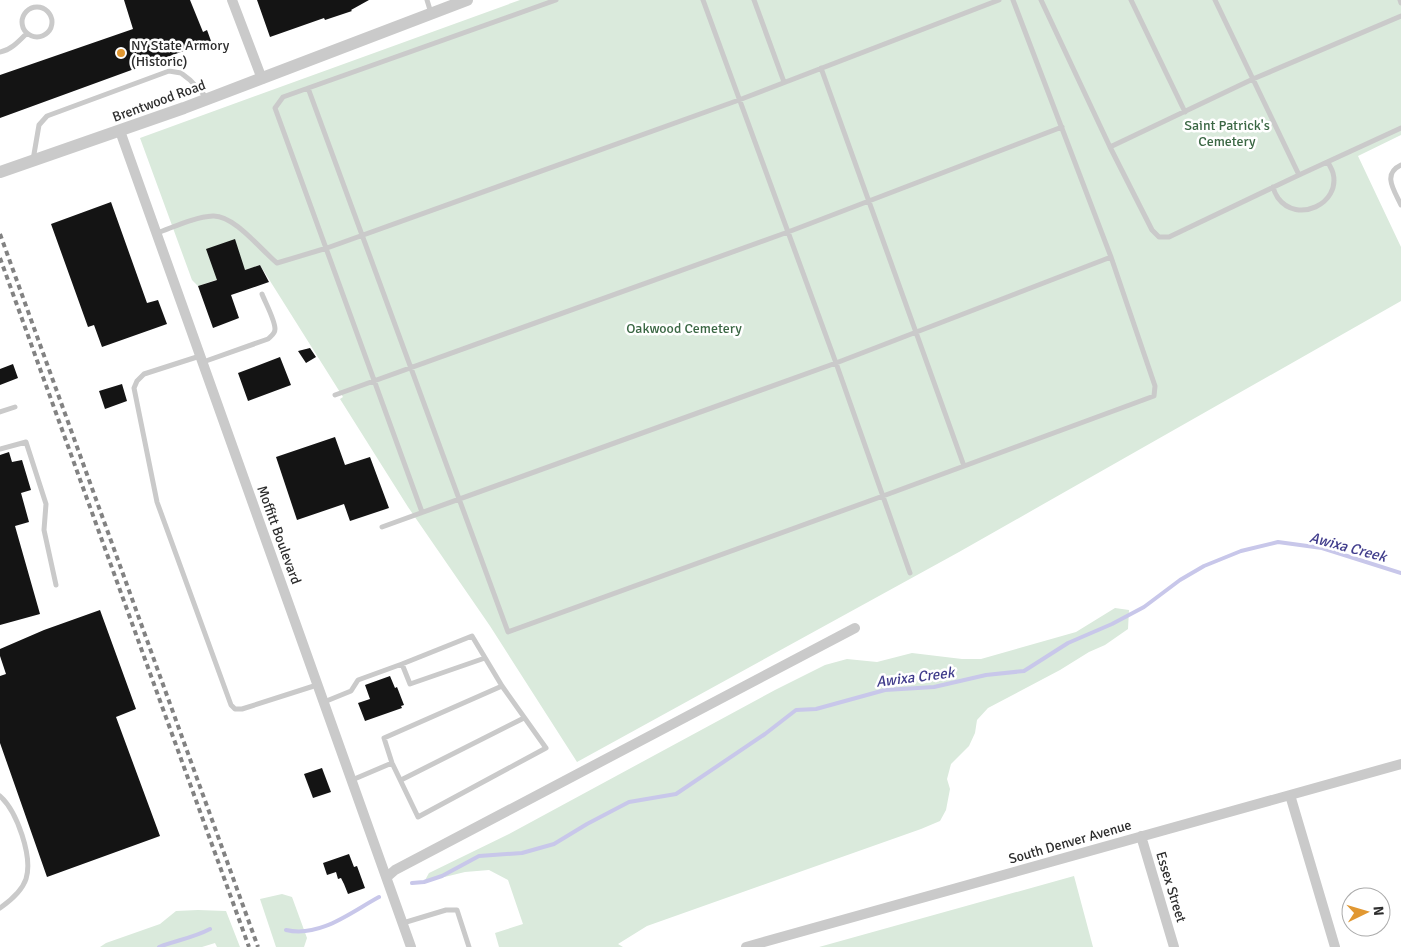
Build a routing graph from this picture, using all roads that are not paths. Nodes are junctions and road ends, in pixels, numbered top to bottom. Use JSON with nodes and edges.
{"nodes":[{"id":1,"x":232,"y":0,"type":"edge"},
{"id":2,"x":427,"y":0,"type":"edge"},
{"id":3,"x":467,"y":0,"type":"edge"},
{"id":4,"x":556,"y":0,"type":"edge"},
{"id":5,"x":703,"y":0,"type":"edge"},
{"id":6,"x":754,"y":0,"type":"edge"},
{"id":7,"x":998,"y":0,"type":"edge"},
{"id":8,"x":1013,"y":0,"type":"edge"},
{"id":9,"x":1041,"y":0,"type":"edge"},
{"id":10,"x":1131,"y":0,"type":"edge"},
{"id":11,"x":1215,"y":0,"type":"edge"},
{"id":12,"x":431,"y":13,"type":"junction"},
{"id":13,"x":1401,"y":16,"type":"edge"},
{"id":14,"x":26,"y":33,"type":"junction"},
{"id":15,"x":0,"y":52,"type":"edge"},
{"id":16,"x":821,"y":68,"type":"junction"},
{"id":17,"x":262,"y":79,"type":"junction"},
{"id":18,"x":1254,"y":80,"type":"junction"},
{"id":19,"x":784,"y":82,"type":"junction"},
{"id":20,"x":308,"y":88,"type":"junction"},
{"id":21,"x":208,"y":99,"type":"junction"},
{"id":22,"x":739,"y":100,"type":"junction"},
{"id":23,"x":1185,"y":112,"type":"junction"},
{"id":24,"x":1062,"y":127,"type":"junction"},
{"id":25,"x":1401,"y":128,"type":"edge"},
{"id":26,"x":120,"y":131,"type":"junction"},
{"id":27,"x":1110,"y":147,"type":"junction"},
{"id":28,"x":33,"y":160,"type":"junction"},
{"id":29,"x":1328,"y":162,"type":"junction"},
{"id":30,"x":1401,"y":165,"type":"edge"},
{"id":31,"x":0,"y":172,"type":"edge"},
{"id":32,"x":1299,"y":175,"type":"junction"},
{"id":33,"x":1273,"y":187,"type":"junction"},
{"id":34,"x":868,"y":201,"type":"junction"},
{"id":35,"x":1401,"y":205,"type":"edge"},
{"id":36,"x":788,"y":232,"type":"junction"},
{"id":37,"x":156,"y":234,"type":"junction"},
{"id":38,"x":362,"y":235,"type":"junction"},
{"id":39,"x":327,"y":248,"type":"junction"},
{"id":40,"x":1111,"y":257,"type":"junction"},
{"id":41,"x":262,"y":294,"type":"dead end"},
{"id":42,"x":916,"y":332,"type":"junction"},
{"id":43,"x":201,"y":359,"type":"junction"},
{"id":44,"x":836,"y":363,"type":"junction"},
{"id":45,"x":411,"y":367,"type":"junction"},
{"id":46,"x":374,"y":380,"type":"junction"},
{"id":47,"x":335,"y":395,"type":"dead end"},
{"id":48,"x":15,"y":407,"type":"dead end"},
{"id":49,"x":0,"y":412,"type":"edge"},
{"id":50,"x":0,"y":449,"type":"edge"},
{"id":51,"x":964,"y":466,"type":"junction"},
{"id":52,"x":883,"y":496,"type":"junction"},
{"id":53,"x":458,"y":499,"type":"junction"},
{"id":54,"x":422,"y":512,"type":"junction"},
{"id":55,"x":382,"y":527,"type":"dead end"},
{"id":56,"x":910,"y":573,"type":"dead end"},
{"id":57,"x":56,"y":585,"type":"dead end"},
{"id":58,"x":855,"y":628,"type":"dead end"},
{"id":59,"x":484,"y":658,"type":"junction"},
{"id":60,"x":402,"y":664,"type":"junction"},
{"id":61,"x":318,"y":685,"type":"junction"},
{"id":62,"x":502,"y":686,"type":"junction"},
{"id":63,"x":324,"y":702,"type":"junction"},
{"id":64,"x":524,"y":718,"type":"junction"},
{"id":65,"x":392,"y":762,"type":"junction"},
{"id":66,"x":1401,"y":764,"type":"edge"},
{"id":67,"x":352,"y":780,"type":"junction"},
{"id":68,"x":401,"y":780,"type":"junction"},
{"id":69,"x":1290,"y":795,"type":"junction"},
{"id":70,"x":0,"y":796,"type":"edge"},
{"id":71,"x":1141,"y":836,"type":"junction"},
{"id":72,"x":387,"y":877,"type":"junction"},
{"id":73,"x":0,"y":908,"type":"edge"},
{"id":74,"x":403,"y":923,"type":"junction"},
{"id":75,"x":412,"y":947,"type":"edge"},
{"id":76,"x":469,"y":947,"type":"edge"},
{"id":77,"x":746,"y":947,"type":"edge"},
{"id":78,"x":1174,"y":947,"type":"edge"},
{"id":79,"x":1335,"y":947,"type":"edge"}],
"edges":[{"from":1,"to":17,"type":"street"},
{"from":2,"to":12,"type":"lane"},
{"from":3,"to":12,"type":"street","name":"Brentwood Road"},
{"from":4,"to":20,"type":"lane"},
{"from":5,"to":22,"type":"lane"},
{"from":6,"to":19,"type":"lane"},
{"from":7,"to":16,"type":"lane"},
{"from":8,"to":24,"type":"lane"},
{"from":9,"to":27,"type":"lane"},
{"from":10,"to":23,"type":"lane"},
{"from":11,"to":18,"type":"lane"},
{"from":12,"to":17,"type":"street","name":"Brentwood Road"},
{"from":13,"to":18,"type":"lane"},
{"from":14,"to":14,"type":"lane"},
{"from":14,"to":15,"type":"lane"},
{"from":16,"to":19,"type":"lane"},
{"from":16,"to":34,"type":"lane"},
{"from":17,"to":21,"type":"street","name":"Brentwood Road"},
{"from":18,"to":23,"type":"lane"},
{"from":18,"to":32,"type":"lane"},
{"from":19,"to":22,"type":"lane"},
{"from":20,"to":38,"type":"lane"},
{"from":20,"to":39,"type":"lane"},
{"from":21,"to":26,"type":"street","name":"Brentwood Road"},
{"from":21,"to":28,"type":"lane"},
{"from":22,"to":36,"type":"lane"},
{"from":22,"to":38,"type":"lane"},
{"from":23,"to":27,"type":"lane"},
{"from":24,"to":34,"type":"lane"},
{"from":24,"to":40,"type":"lane"},
{"from":25,"to":29,"type":"lane"},
{"from":26,"to":28,"type":"street","name":"Brentwood Road"},
{"from":26,"to":37,"type":"street","name":"Moffitt Boulevard"},
{"from":27,"to":33,"type":"lane"},
{"from":28,"to":31,"type":"street","name":"Brentwood Road"},
{"from":29,"to":32,"type":"lane"},
{"from":29,"to":33,"type":"lane"},
{"from":30,"to":35,"type":"lane"},
{"from":32,"to":33,"type":"lane"},
{"from":34,"to":36,"type":"lane"},
{"from":34,"to":42,"type":"lane"},
{"from":36,"to":44,"type":"lane"},
{"from":36,"to":45,"type":"lane"},
{"from":37,"to":39,"type":"lane"},
{"from":37,"to":43,"type":"street","name":"Moffitt Boulevard"},
{"from":38,"to":39,"type":"lane"},
{"from":38,"to":45,"type":"lane"},
{"from":39,"to":46,"type":"lane"},
{"from":40,"to":42,"type":"lane"},
{"from":40,"to":51,"type":"lane"},
{"from":41,"to":43,"type":"lane"},
{"from":42,"to":44,"type":"lane"},
{"from":42,"to":51,"type":"lane"},
{"from":43,"to":61,"type":"street","name":"Moffitt Boulevard"},
{"from":43,"to":61,"type":"lane"},
{"from":44,"to":52,"type":"lane"},
{"from":44,"to":53,"type":"lane"},
{"from":45,"to":46,"type":"lane"},
{"from":45,"to":53,"type":"lane"},
{"from":46,"to":47,"type":"lane"},
{"from":46,"to":54,"type":"lane"},
{"from":48,"to":49,"type":"lane"},
{"from":50,"to":57,"type":"lane"},
{"from":51,"to":52,"type":"lane"},
{"from":52,"to":53,"type":"lane"},
{"from":52,"to":56,"type":"lane"},
{"from":53,"to":54,"type":"lane"},
{"from":54,"to":55,"type":"lane"},
{"from":58,"to":72,"type":"street"},
{"from":59,"to":60,"type":"lane"},
{"from":59,"to":60,"type":"lane"},
{"from":59,"to":62,"type":"lane"},
{"from":60,"to":63,"type":"lane"},
{"from":61,"to":63,"type":"street","name":"Moffitt Boulevard"},
{"from":62,"to":64,"type":"lane"},
{"from":62,"to":65,"type":"lane"},
{"from":63,"to":67,"type":"street","name":"Moffitt Boulevard"},
{"from":64,"to":68,"type":"lane"},
{"from":64,"to":68,"type":"lane"},
{"from":65,"to":67,"type":"lane"},
{"from":65,"to":68,"type":"lane"},
{"from":66,"to":69,"type":"street","name":"South Denver Avenue"},
{"from":67,"to":72,"type":"street","name":"Moffitt Boulevard"},
{"from":69,"to":71,"type":"street","name":"South Denver Avenue"},
{"from":69,"to":79,"type":"street"},
{"from":70,"to":73,"type":"lane"},
{"from":71,"to":77,"type":"street","name":"South Denver Avenue"},
{"from":71,"to":78,"type":"street","name":"Essex Street"},
{"from":72,"to":74,"type":"street","name":"Moffitt Boulevard"},
{"from":74,"to":75,"type":"street","name":"Moffitt Boulevard"},
{"from":74,"to":76,"type":"lane"}]}
